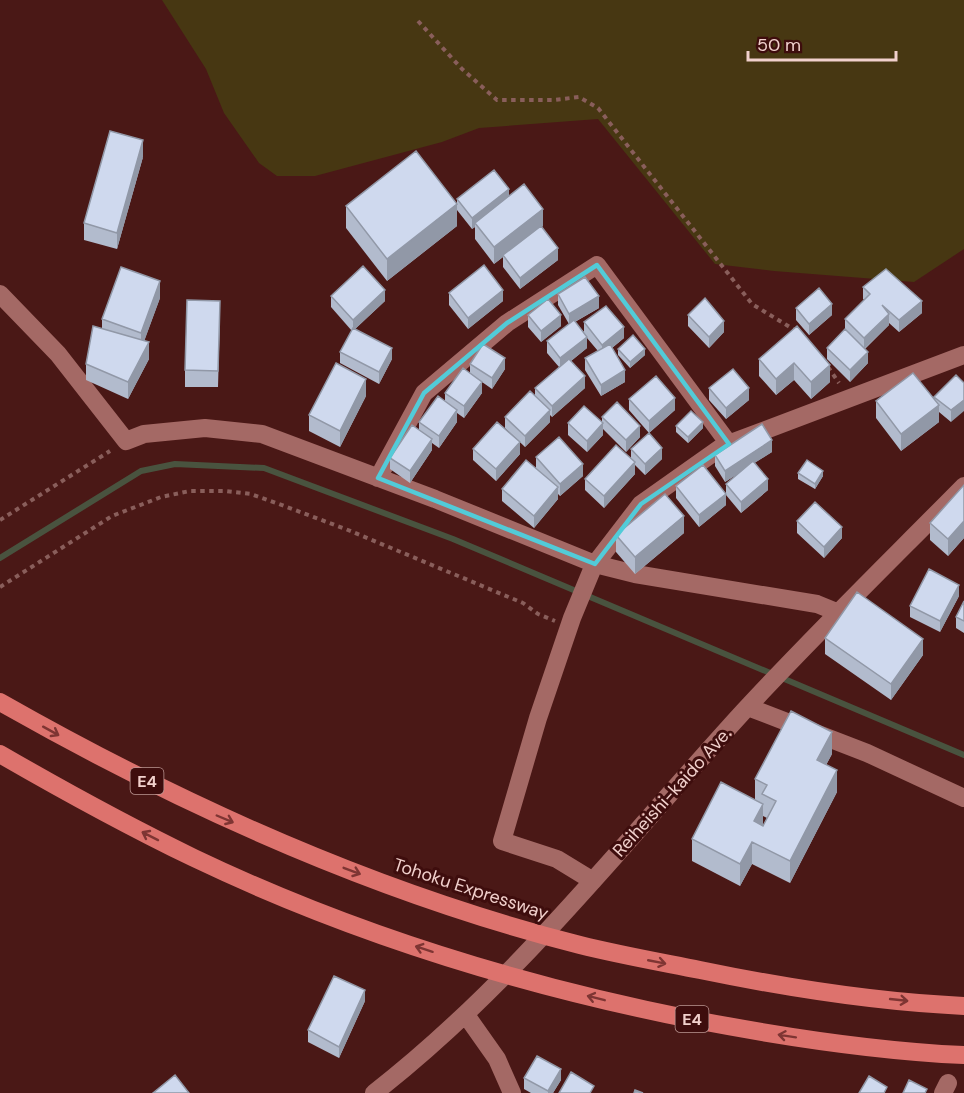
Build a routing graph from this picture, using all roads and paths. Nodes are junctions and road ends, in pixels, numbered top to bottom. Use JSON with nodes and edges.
{"nodes":[{"id":1,"x":417,"y":21,"type":"dead end"},
{"id":2,"x":0,"y":294,"type":"edge"},
{"id":3,"x":803,"y":335,"type":"edge"},
{"id":4,"x":964,"y":356,"type":"edge"},
{"id":5,"x":823,"y":360,"type":"edge"},
{"id":6,"x":847,"y":400,"type":"junction"},
{"id":7,"x":126,"y":441,"type":"junction"},
{"id":8,"x":729,"y":444,"type":"junction"},
{"id":9,"x":378,"y":478,"type":"junction"},
{"id":10,"x":964,"y":486,"type":"edge"},
{"id":11,"x":0,"y":520,"type":"edge"},
{"id":12,"x":593,"y":568,"type":"junction"},
{"id":13,"x":0,"y":587,"type":"edge"},
{"id":14,"x":838,"y":613,"type":"junction"},
{"id":15,"x":571,"y":622,"type":"junction"},
{"id":16,"x":0,"y":702,"type":"edge"},
{"id":17,"x":753,"y":702,"type":"junction"},
{"id":18,"x":0,"y":754,"type":"edge"},
{"id":19,"x":964,"y":798,"type":"edge"},
{"id":20,"x":593,"y":881,"type":"junction"},
{"id":21,"x":964,"y":1006,"type":"edge"},
{"id":22,"x":466,"y":1015,"type":"junction"},
{"id":23,"x":964,"y":1055,"type":"edge"},
{"id":24,"x":374,"y":1093,"type":"edge"},
{"id":25,"x":512,"y":1093,"type":"edge"}],
"edges":[{"from":1,"to":3,"type":"path"},
{"from":2,"to":7,"type":"street"},
{"from":4,"to":6,"type":"street"},
{"from":5,"to":6,"type":"path"},
{"from":6,"to":8,"type":"street"},
{"from":7,"to":9,"type":"street"},
{"from":7,"to":11,"type":"path"},
{"from":8,"to":9,"type":"street"},
{"from":8,"to":12,"type":"street"},
{"from":9,"to":12,"type":"street"},
{"from":10,"to":14,"type":"street","name":"Reiheishi-kaido Ave."},
{"from":12,"to":14,"type":"street"},
{"from":12,"to":15,"type":"street"},
{"from":13,"to":15,"type":"path"},
{"from":14,"to":17,"type":"street","name":"Reiheishi-kaido Ave."},
{"from":15,"to":20,"type":"street"},
{"from":16,"to":21,"type":"highway","name":"Tohoku Expressway","number":"E4","one_way":true},
{"from":17,"to":19,"type":"street"},
{"from":17,"to":20,"type":"street","name":"Reiheishi-kaido Ave."},
{"from":23,"to":18,"type":"highway","number":"E4","one_way":true},
{"from":20,"to":22,"type":"street","name":"Reiheishi-kaido Ave."},
{"from":22,"to":24,"type":"street","name":"Reiheishi-kaido Ave."},
{"from":22,"to":25,"type":"street"}]}
